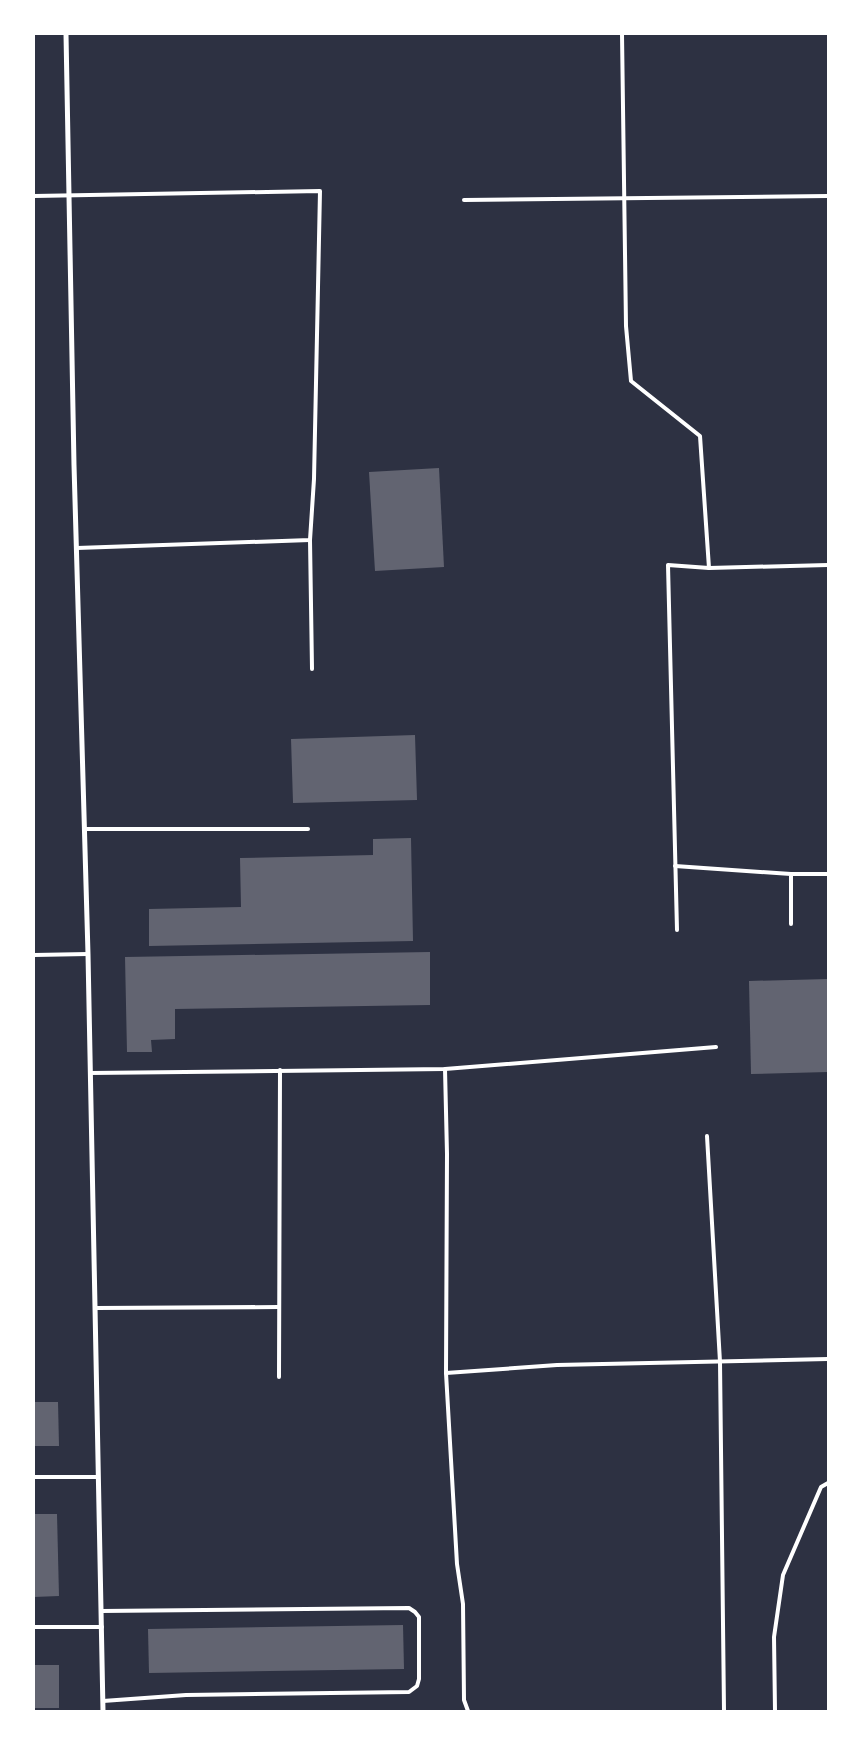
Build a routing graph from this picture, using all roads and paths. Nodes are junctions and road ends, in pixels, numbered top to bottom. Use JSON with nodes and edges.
{"nodes":[{"id":1,"x":66,"y":34,"type":"edge"},
{"id":2,"x":622,"y":34,"type":"edge"},
{"id":3,"x":69,"y":195,"type":"junction"},
{"id":4,"x":34,"y":196,"type":"edge"},
{"id":5,"x":828,"y":196,"type":"edge"},
{"id":6,"x":625,"y":198,"type":"junction"},
{"id":7,"x":464,"y":200,"type":"dead end"},
{"id":8,"x":310,"y":540,"type":"junction"},
{"id":9,"x":77,"y":548,"type":"junction"},
{"id":10,"x":828,"y":564,"type":"edge"},
{"id":11,"x":709,"y":568,"type":"junction"},
{"id":12,"x":312,"y":669,"type":"dead end"},
{"id":13,"x":308,"y":829,"type":"dead end"},
{"id":14,"x":84,"y":830,"type":"junction"},
{"id":15,"x":675,"y":866,"type":"junction"},
{"id":16,"x":791,"y":874,"type":"junction"},
{"id":17,"x":828,"y":874,"type":"edge"},
{"id":18,"x":791,"y":924,"type":"dead end"},
{"id":19,"x":677,"y":930,"type":"dead end"},
{"id":20,"x":88,"y":954,"type":"junction"},
{"id":21,"x":34,"y":955,"type":"edge"},
{"id":22,"x":716,"y":1047,"type":"dead end"},
{"id":23,"x":445,"y":1069,"type":"junction"},
{"id":24,"x":280,"y":1070,"type":"junction"},
{"id":25,"x":90,"y":1073,"type":"junction"},
{"id":26,"x":707,"y":1136,"type":"dead end"},
{"id":27,"x":279,"y":1307,"type":"junction"},
{"id":28,"x":95,"y":1308,"type":"junction"},
{"id":29,"x":828,"y":1359,"type":"edge"},
{"id":30,"x":720,"y":1362,"type":"junction"},
{"id":31,"x":446,"y":1373,"type":"junction"},
{"id":32,"x":279,"y":1378,"type":"dead end"},
{"id":33,"x":98,"y":1477,"type":"junction"},
{"id":34,"x":34,"y":1478,"type":"edge"},
{"id":35,"x":828,"y":1483,"type":"edge"},
{"id":36,"x":101,"y":1611,"type":"junction"},
{"id":37,"x":102,"y":1626,"type":"junction"},
{"id":38,"x":34,"y":1627,"type":"edge"},
{"id":39,"x":103,"y":1701,"type":"junction"},
{"id":40,"x":103,"y":1711,"type":"edge"},
{"id":41,"x":468,"y":1711,"type":"edge"},
{"id":42,"x":724,"y":1711,"type":"edge"},
{"id":43,"x":775,"y":1711,"type":"edge"}],
"edges":[{"from":1,"to":3,"type":"street"},
{"from":2,"to":6,"type":"lane"},
{"from":3,"to":4,"type":"lane"},
{"from":3,"to":8,"type":"lane"},
{"from":3,"to":9,"type":"street"},
{"from":5,"to":6,"type":"lane"},
{"from":6,"to":7,"type":"lane"},
{"from":6,"to":11,"type":"lane"},
{"from":8,"to":9,"type":"lane"},
{"from":8,"to":12,"type":"lane"},
{"from":9,"to":14,"type":"street"},
{"from":10,"to":11,"type":"lane"},
{"from":11,"to":15,"type":"lane"},
{"from":13,"to":14,"type":"lane"},
{"from":14,"to":20,"type":"street"},
{"from":15,"to":16,"type":"lane"},
{"from":15,"to":19,"type":"lane"},
{"from":16,"to":17,"type":"lane"},
{"from":16,"to":18,"type":"lane"},
{"from":20,"to":21,"type":"lane"},
{"from":20,"to":25,"type":"street"},
{"from":22,"to":23,"type":"lane"},
{"from":23,"to":24,"type":"lane"},
{"from":23,"to":31,"type":"lane"},
{"from":24,"to":25,"type":"lane"},
{"from":24,"to":27,"type":"lane"},
{"from":25,"to":28,"type":"street"},
{"from":26,"to":30,"type":"lane"},
{"from":27,"to":28,"type":"lane"},
{"from":27,"to":32,"type":"lane"},
{"from":28,"to":33,"type":"street"},
{"from":29,"to":30,"type":"lane"},
{"from":30,"to":31,"type":"lane"},
{"from":30,"to":42,"type":"lane"},
{"from":31,"to":41,"type":"lane"},
{"from":33,"to":34,"type":"lane"},
{"from":33,"to":36,"type":"street"},
{"from":35,"to":43,"type":"lane"},
{"from":36,"to":37,"type":"street"},
{"from":36,"to":39,"type":"lane"},
{"from":37,"to":38,"type":"lane"},
{"from":37,"to":39,"type":"street"},
{"from":39,"to":40,"type":"street"}]}
